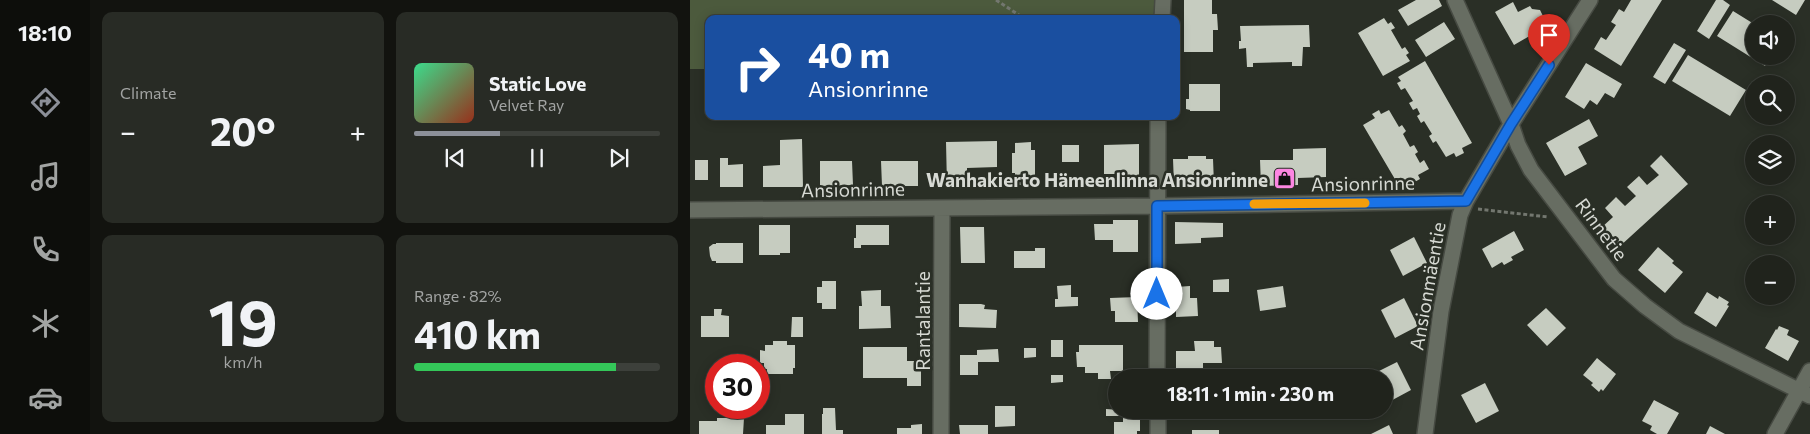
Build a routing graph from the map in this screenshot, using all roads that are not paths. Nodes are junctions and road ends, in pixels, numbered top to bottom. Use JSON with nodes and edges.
{"nodes":[{"id":1,"x":1164,"y":0,"type":"edge"},
{"id":2,"x":1455,"y":0,"type":"edge"},
{"id":3,"x":1590,"y":0,"type":"edge"},
{"id":4,"x":1162,"y":15,"type":"edge"},
{"id":5,"x":1158,"y":120,"type":"edge"},
{"id":6,"x":1511,"y":124,"type":"junction"},
{"id":7,"x":1475,"y":204,"type":"junction"},
{"id":8,"x":1157,"y":206,"type":"junction"},
{"id":9,"x":942,"y":208,"type":"junction"},
{"id":10,"x":690,"y":210,"type":"edge"},
{"id":11,"x":1157,"y":369,"type":"edge"},
{"id":12,"x":1810,"y":371,"type":"edge"},
{"id":13,"x":1805,"y":393,"type":"edge"},
{"id":14,"x":1158,"y":419,"type":"edge"},
{"id":15,"x":941,"y":434,"type":"edge"},
{"id":16,"x":1158,"y":434,"type":"edge"},
{"id":17,"x":1425,"y":434,"type":"edge"},
{"id":18,"x":1775,"y":434,"type":"edge"}],
"edges":[{"from":1,"to":4,"type":"street"},
{"from":2,"to":6,"type":"street","name":"Rinnetie"},
{"from":3,"to":6,"type":"street","name":"Ansionmäentie"},
{"from":5,"to":8,"type":"street"},
{"from":6,"to":7,"type":"street","name":"Ansionmäentie"},
{"from":6,"to":13,"type":"street","name":"Rinnetie"},
{"from":7,"to":8,"type":"street","name":"Ansionrinne"},
{"from":7,"to":17,"type":"street","name":"Ansionmäentie"},
{"from":8,"to":9,"type":"street","name":"Ansionrinne"},
{"from":8,"to":11,"type":"street"},
{"from":9,"to":10,"type":"street","name":"Ansionrinne"},
{"from":9,"to":15,"type":"street","name":"Rantalantie"},
{"from":12,"to":13,"type":"street"},
{"from":13,"to":18,"type":"street"},
{"from":14,"to":16,"type":"street"}]}
